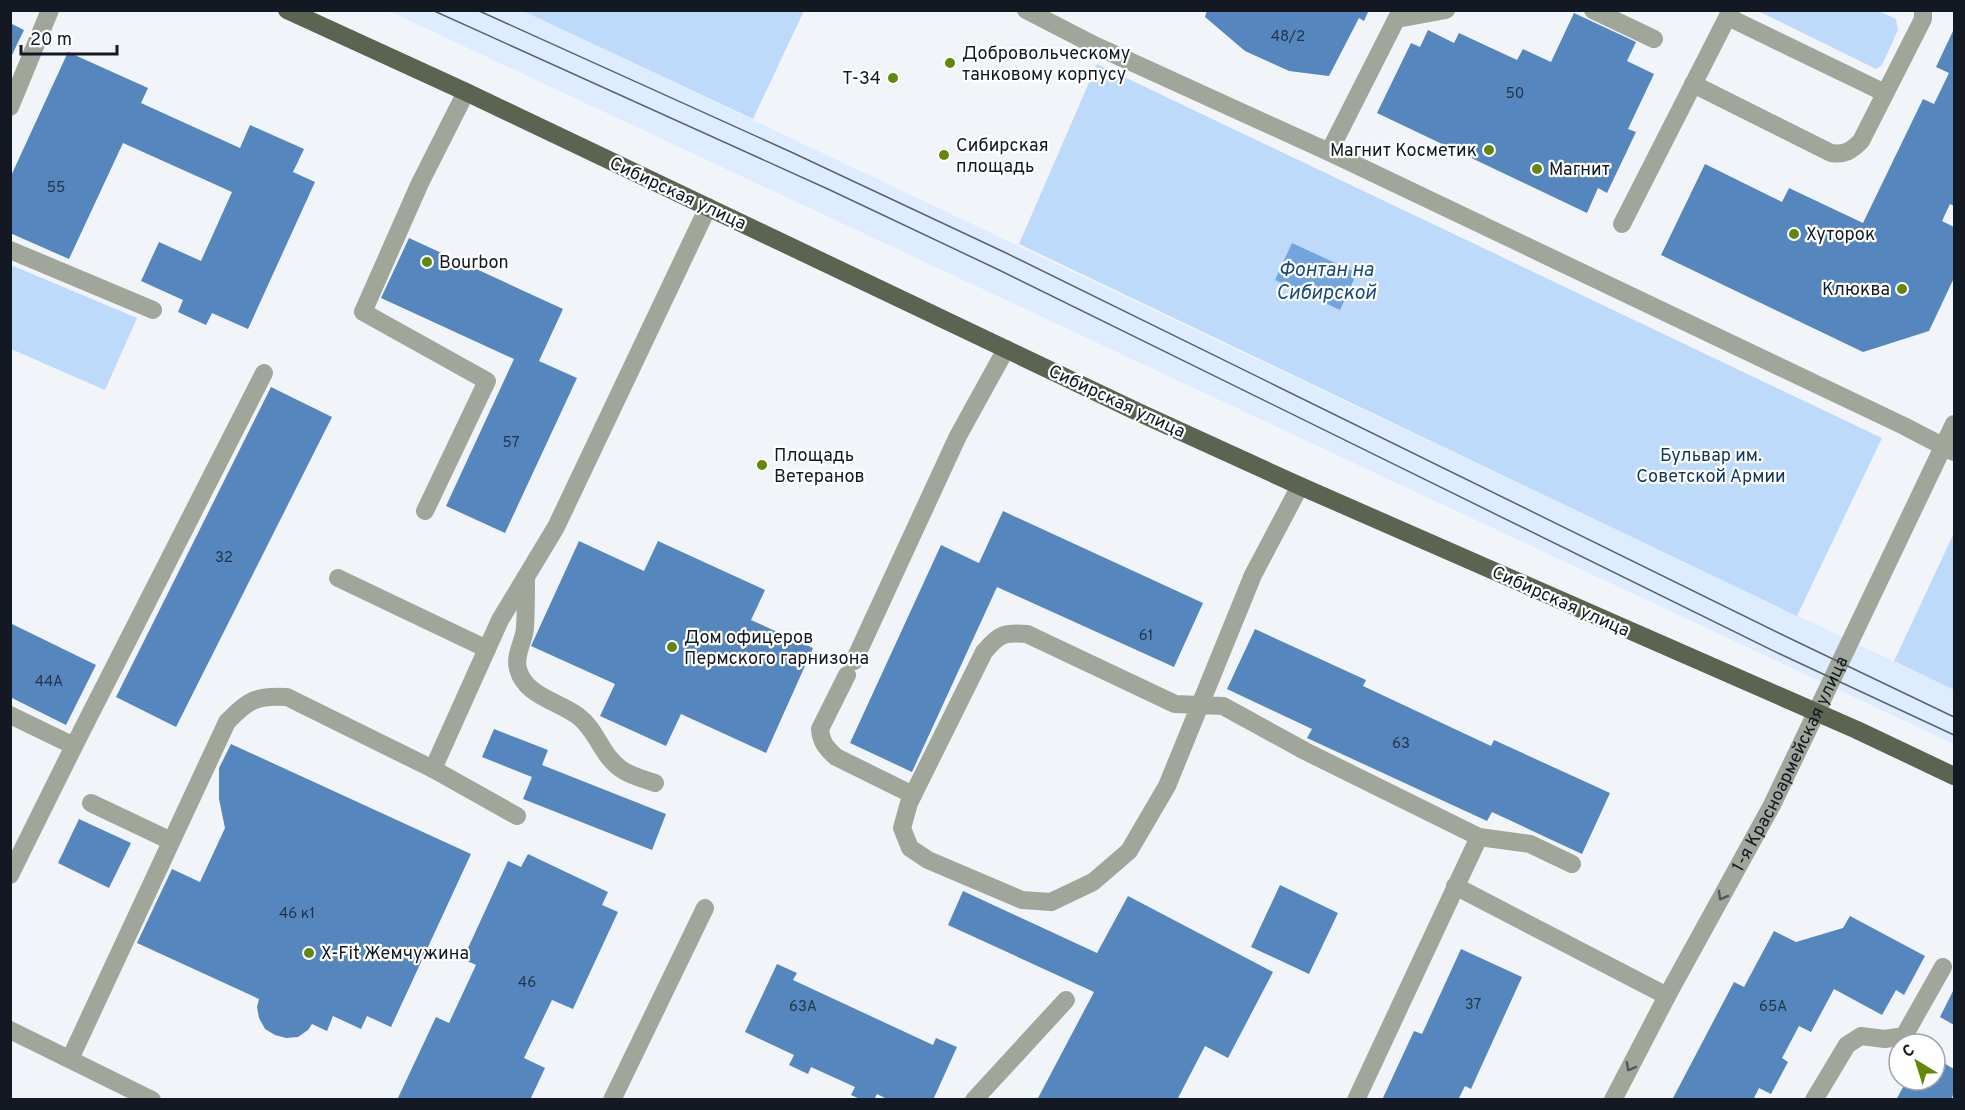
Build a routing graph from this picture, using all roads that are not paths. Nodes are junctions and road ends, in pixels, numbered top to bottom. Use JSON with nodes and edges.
{"nodes":[{"id":1,"x":287,"y":10,"type":"edge"},
{"id":2,"x":1026,"y":10,"type":"edge"},
{"id":3,"x":1446,"y":10,"type":"edge"},
{"id":4,"x":1593,"y":10,"type":"edge"},
{"id":5,"x":1923,"y":10,"type":"edge"},
{"id":6,"x":49,"y":14,"type":"edge"},
{"id":7,"x":1729,"y":14,"type":"edge"},
{"id":8,"x":1047,"y":15,"type":"edge"},
{"id":9,"x":1399,"y":15,"type":"edge"},
{"id":10,"x":1654,"y":39,"type":"dead end"},
{"id":11,"x":1693,"y":84,"type":"junction"},
{"id":12,"x":466,"y":92,"type":"junction"},
{"id":13,"x":1885,"y":93,"type":"junction"},
{"id":14,"x":10,"y":107,"type":"edge"},
{"id":15,"x":1329,"y":152,"type":"junction"},
{"id":16,"x":708,"y":207,"type":"junction"},
{"id":17,"x":1622,"y":224,"type":"dead end"},
{"id":18,"x":10,"y":250,"type":"edge"},
{"id":19,"x":153,"y":310,"type":"dead end"},
{"id":20,"x":1006,"y":349,"type":"junction"},
{"id":21,"x":264,"y":373,"type":"dead end"},
{"id":22,"x":1954,"y":424,"type":"edge"},
{"id":23,"x":1948,"y":449,"type":"edge"},
{"id":24,"x":1300,"y":486,"type":"junction"},
{"id":25,"x":425,"y":512,"type":"dead end"},
{"id":26,"x":526,"y":576,"type":"junction"},
{"id":27,"x":338,"y":578,"type":"dead end"},
{"id":28,"x":487,"y":649,"type":"junction"},
{"id":29,"x":1200,"y":705,"type":"junction"},
{"id":30,"x":1817,"y":713,"type":"junction"},
{"id":31,"x":10,"y":715,"type":"edge"},
{"id":32,"x":74,"y":746,"type":"junction"},
{"id":33,"x":434,"y":769,"type":"junction"},
{"id":34,"x":1954,"y":776,"type":"edge"},
{"id":35,"x":655,"y":783,"type":"dead end"},
{"id":36,"x":913,"y":795,"type":"junction"},
{"id":37,"x":91,"y":803,"type":"dead end"},
{"id":38,"x":518,"y":816,"type":"dead end"},
{"id":39,"x":1479,"y":837,"type":"junction"},
{"id":40,"x":171,"y":841,"type":"junction"},
{"id":41,"x":1572,"y":864,"type":"dead end"},
{"id":42,"x":12,"y":868,"type":"edge"},
{"id":43,"x":1455,"y":886,"type":"junction"},
{"id":44,"x":705,"y":908,"type":"dead end"},
{"id":45,"x":1943,"y":967,"type":"dead end"},
{"id":46,"x":1667,"y":996,"type":"junction"},
{"id":47,"x":1066,"y":1000,"type":"dead end"},
{"id":48,"x":10,"y":1030,"type":"edge"},
{"id":49,"x":70,"y":1059,"type":"junction"},
{"id":50,"x":152,"y":1100,"type":"edge"},
{"id":51,"x":612,"y":1100,"type":"edge"},
{"id":52,"x":974,"y":1100,"type":"edge"},
{"id":53,"x":1356,"y":1100,"type":"edge"},
{"id":54,"x":1613,"y":1100,"type":"edge"},
{"id":55,"x":1814,"y":1100,"type":"edge"}],
"edges":[{"from":1,"to":12,"type":"main road","name":"Сибирская улица"},
{"from":2,"to":8,"type":"street"},
{"from":3,"to":9,"type":"street"},
{"from":4,"to":10,"type":"street"},
{"from":5,"to":13,"type":"street"},
{"from":6,"to":14,"type":"street"},
{"from":7,"to":11,"type":"street"},
{"from":7,"to":13,"type":"street"},
{"from":8,"to":15,"type":"street"},
{"from":9,"to":15,"type":"street"},
{"from":11,"to":13,"type":"street"},
{"from":11,"to":17,"type":"street"},
{"from":12,"to":16,"type":"main road","name":"Сибирская улица"},
{"from":12,"to":25,"type":"street"},
{"from":15,"to":23,"type":"street"},
{"from":16,"to":20,"type":"main road","name":"Сибирская улица"},
{"from":16,"to":26,"type":"street"},
{"from":18,"to":19,"type":"street"},
{"from":20,"to":24,"type":"main road","name":"Сибирская улица"},
{"from":20,"to":36,"type":"street"},
{"from":21,"to":32,"type":"street"},
{"from":22,"to":23,"type":"street","name":"1-я Красноармейская улица"},
{"from":23,"to":30,"type":"street","name":"1-я Красноармейская улица"},
{"from":24,"to":29,"type":"street"},
{"from":24,"to":30,"type":"main road","name":"Сибирская улица"},
{"from":26,"to":28,"type":"street"},
{"from":26,"to":35,"type":"street"},
{"from":27,"to":28,"type":"street"},
{"from":28,"to":33,"type":"street"},
{"from":29,"to":36,"type":"street"},
{"from":29,"to":36,"type":"street"},
{"from":29,"to":39,"type":"street"},
{"from":30,"to":34,"type":"main road","name":"Сибирская улица"},
{"from":30,"to":46,"type":"street","name":"1-я Красноармейская улица","one_way":true},
{"from":31,"to":32,"type":"street"},
{"from":32,"to":42,"type":"street"},
{"from":33,"to":38,"type":"street"},
{"from":33,"to":40,"type":"street"},
{"from":37,"to":40,"type":"street"},
{"from":39,"to":41,"type":"street"},
{"from":39,"to":43,"type":"street"},
{"from":40,"to":49,"type":"street"},
{"from":43,"to":46,"type":"street"},
{"from":43,"to":53,"type":"street"},
{"from":44,"to":51,"type":"street"},
{"from":45,"to":55,"type":"street"},
{"from":46,"to":54,"type":"street","name":"1-я Красноармейская улица","one_way":true},
{"from":47,"to":52,"type":"street"},
{"from":48,"to":49,"type":"street"},
{"from":49,"to":50,"type":"street"}]}
